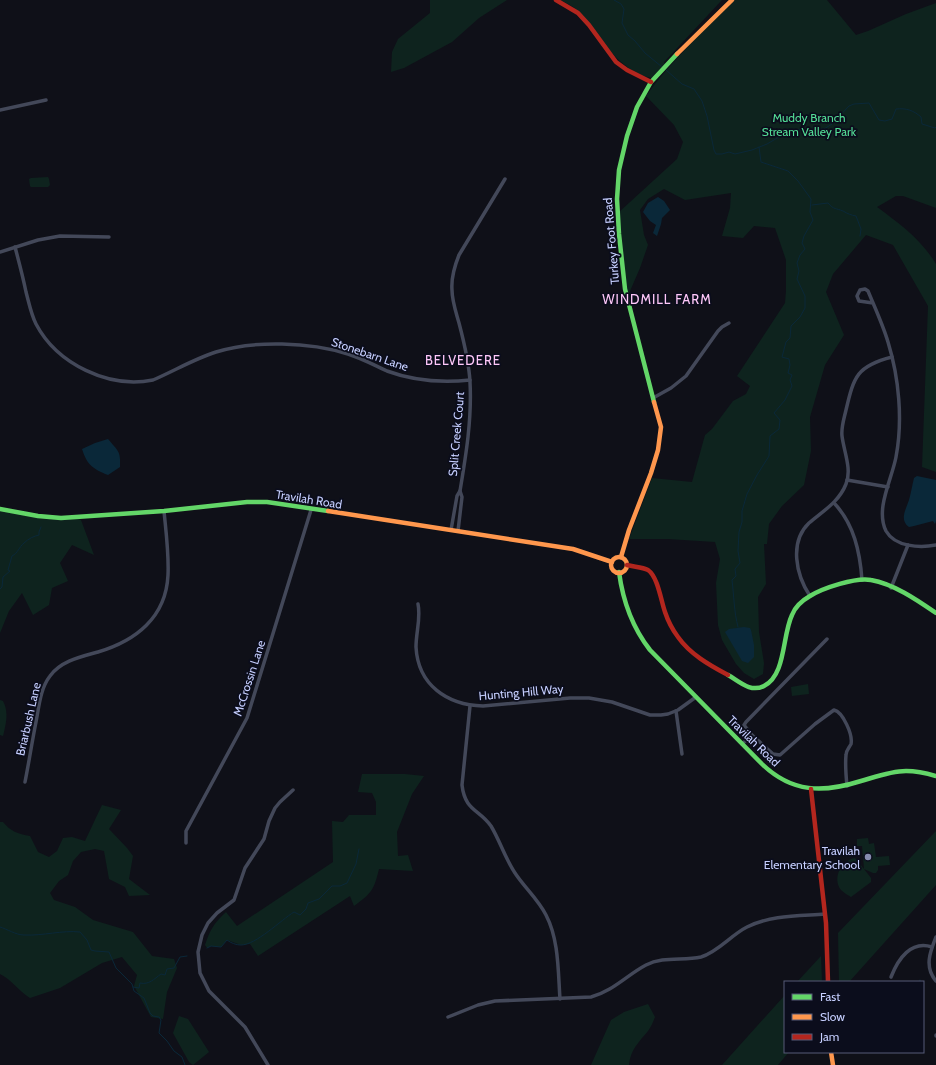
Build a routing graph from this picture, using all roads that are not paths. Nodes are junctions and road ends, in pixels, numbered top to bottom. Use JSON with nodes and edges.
{"nodes":[{"id":1,"x":556,"y":0,"type":"edge"},
{"id":2,"x":732,"y":0,"type":"edge"},
{"id":3,"x":651,"y":82,"type":"junction"},
{"id":4,"x":46,"y":100,"type":"dead end"},
{"id":5,"x":0,"y":110,"type":"edge"},
{"id":6,"x":505,"y":179,"type":"dead end"},
{"id":7,"x":109,"y":237,"type":"dead end"},
{"id":8,"x":15,"y":247,"type":"junction"},
{"id":9,"x":0,"y":252,"type":"edge"},
{"id":10,"x":873,"y":303,"type":"junction"},
{"id":11,"x":730,"y":323,"type":"dead end"},
{"id":12,"x":892,"y":357,"type":"junction"},
{"id":13,"x":470,"y":380,"type":"junction"},
{"id":14,"x":653,"y":398,"type":"junction"},
{"id":15,"x":847,"y":480,"type":"junction"},
{"id":16,"x":888,"y":487,"type":"junction"},
{"id":17,"x":460,"y":491,"type":"junction"},
{"id":18,"x":834,"y":503,"type":"junction"},
{"id":19,"x":0,"y":509,"type":"edge"},
{"id":20,"x":311,"y":510,"type":"junction"},
{"id":21,"x":164,"y":511,"type":"junction"},
{"id":22,"x":451,"y":530,"type":"junction"},
{"id":23,"x":458,"y":531,"type":"junction"},
{"id":24,"x":908,"y":545,"type":"junction"},
{"id":25,"x":936,"y":545,"type":"edge"},
{"id":26,"x":621,"y":557,"type":"junction"},
{"id":27,"x":612,"y":562,"type":"junction"},
{"id":28,"x":627,"y":565,"type":"junction"},
{"id":29,"x":619,"y":572,"type":"junction"},
{"id":30,"x":862,"y":580,"type":"junction"},
{"id":31,"x":892,"y":588,"type":"junction"},
{"id":32,"x":810,"y":596,"type":"junction"},
{"id":33,"x":418,"y":604,"type":"dead end"},
{"id":34,"x":936,"y":613,"type":"edge"},
{"id":35,"x":827,"y":639,"type":"dead end"},
{"id":36,"x":696,"y":697,"type":"junction"},
{"id":37,"x":470,"y":706,"type":"junction"},
{"id":38,"x":676,"y":711,"type":"junction"},
{"id":39,"x":752,"y":735,"type":"junction"},
{"id":40,"x":742,"y":744,"type":"junction"},
{"id":41,"x":682,"y":754,"type":"dead end"},
{"id":42,"x":936,"y":776,"type":"edge"},
{"id":43,"x":25,"y":782,"type":"dead end"},
{"id":44,"x":847,"y":786,"type":"junction"},
{"id":45,"x":811,"y":789,"type":"junction"},
{"id":46,"x":293,"y":790,"type":"dead end"},
{"id":47,"x":186,"y":843,"type":"dead end"},
{"id":48,"x":825,"y":914,"type":"junction"},
{"id":49,"x":936,"y":937,"type":"edge"},
{"id":50,"x":932,"y":947,"type":"junction"},
{"id":51,"x":891,"y":977,"type":"dead end"},
{"id":52,"x":828,"y":981,"type":"edge"},
{"id":53,"x":936,"y":982,"type":"edge"},
{"id":54,"x":560,"y":999,"type":"junction"},
{"id":55,"x":448,"y":1017,"type":"dead end"},
{"id":56,"x":831,"y":1053,"type":"edge"},
{"id":57,"x":268,"y":1065,"type":"edge"},
{"id":58,"x":833,"y":1065,"type":"edge"}],
"edges":[{"from":1,"to":3,"type":"main road"},
{"from":2,"to":3,"type":"main road","name":"Turkey Foot Road"},
{"from":3,"to":14,"type":"main road","name":"Turkey Foot Road"},
{"from":4,"to":5,"type":"street"},
{"from":6,"to":13,"type":"street","name":"Split Creek Court"},
{"from":7,"to":8,"type":"street"},
{"from":8,"to":9,"type":"street"},
{"from":8,"to":13,"type":"street","name":"Stonebarn Lane"},
{"from":10,"to":10,"type":"street"},
{"from":10,"to":12,"type":"street"},
{"from":11,"to":14,"type":"street"},
{"from":12,"to":15,"type":"street"},
{"from":12,"to":16,"type":"street"},
{"from":13,"to":17,"type":"street","name":"Split Creek Court"},
{"from":14,"to":26,"type":"main road","name":"Turkey Foot Road"},
{"from":15,"to":16,"type":"street"},
{"from":15,"to":18,"type":"street"},
{"from":16,"to":24,"type":"street"},
{"from":17,"to":22,"type":"street","name":"Split Creek Court"},
{"from":17,"to":23,"type":"street","name":"Split Creek Court"},
{"from":18,"to":30,"type":"street"},
{"from":18,"to":32,"type":"street"},
{"from":19,"to":21,"type":"main road","name":"Travilah Road"},
{"from":20,"to":21,"type":"main road","name":"Travilah Road"},
{"from":20,"to":22,"type":"main road","name":"Travilah Road"},
{"from":20,"to":47,"type":"street","name":"McCrossin Lane"},
{"from":21,"to":43,"type":"street","name":"Briarbush Lane"},
{"from":22,"to":23,"type":"main road","name":"Travilah Road"},
{"from":23,"to":27,"type":"main road","name":"Travilah Road"},
{"from":24,"to":25,"type":"street"},
{"from":24,"to":31,"type":"street"},
{"from":26,"to":27,"type":"main road"},
{"from":26,"to":28,"type":"main road"},
{"from":27,"to":29,"type":"main road"},
{"from":28,"to":29,"type":"main road"},
{"from":28,"to":32,"type":"main road"},
{"from":29,"to":36,"type":"main road","name":"Travilah Road"},
{"from":30,"to":31,"type":"main road"},
{"from":30,"to":32,"type":"main road"},
{"from":31,"to":34,"type":"main road"},
{"from":33,"to":37,"type":"street","name":"Hunting Hill Way"},
{"from":35,"to":39,"type":"street"},
{"from":36,"to":38,"type":"street","name":"Hunting Hill Way"},
{"from":36,"to":40,"type":"main road","name":"Travilah Road"},
{"from":37,"to":38,"type":"street","name":"Hunting Hill Way"},
{"from":37,"to":54,"type":"street"},
{"from":38,"to":41,"type":"street"},
{"from":39,"to":40,"type":"street"},
{"from":39,"to":44,"type":"street"},
{"from":40,"to":45,"type":"main road","name":"Travilah Road"},
{"from":42,"to":44,"type":"main road","name":"Travilah Road"},
{"from":44,"to":45,"type":"main road","name":"Travilah Road"},
{"from":45,"to":48,"type":"main road"},
{"from":46,"to":57,"type":"street"},
{"from":48,"to":52,"type":"main road"},
{"from":48,"to":54,"type":"street"},
{"from":49,"to":50,"type":"street"},
{"from":50,"to":51,"type":"street"},
{"from":50,"to":53,"type":"street"},
{"from":54,"to":55,"type":"street"},
{"from":56,"to":58,"type":"main road"}]}
